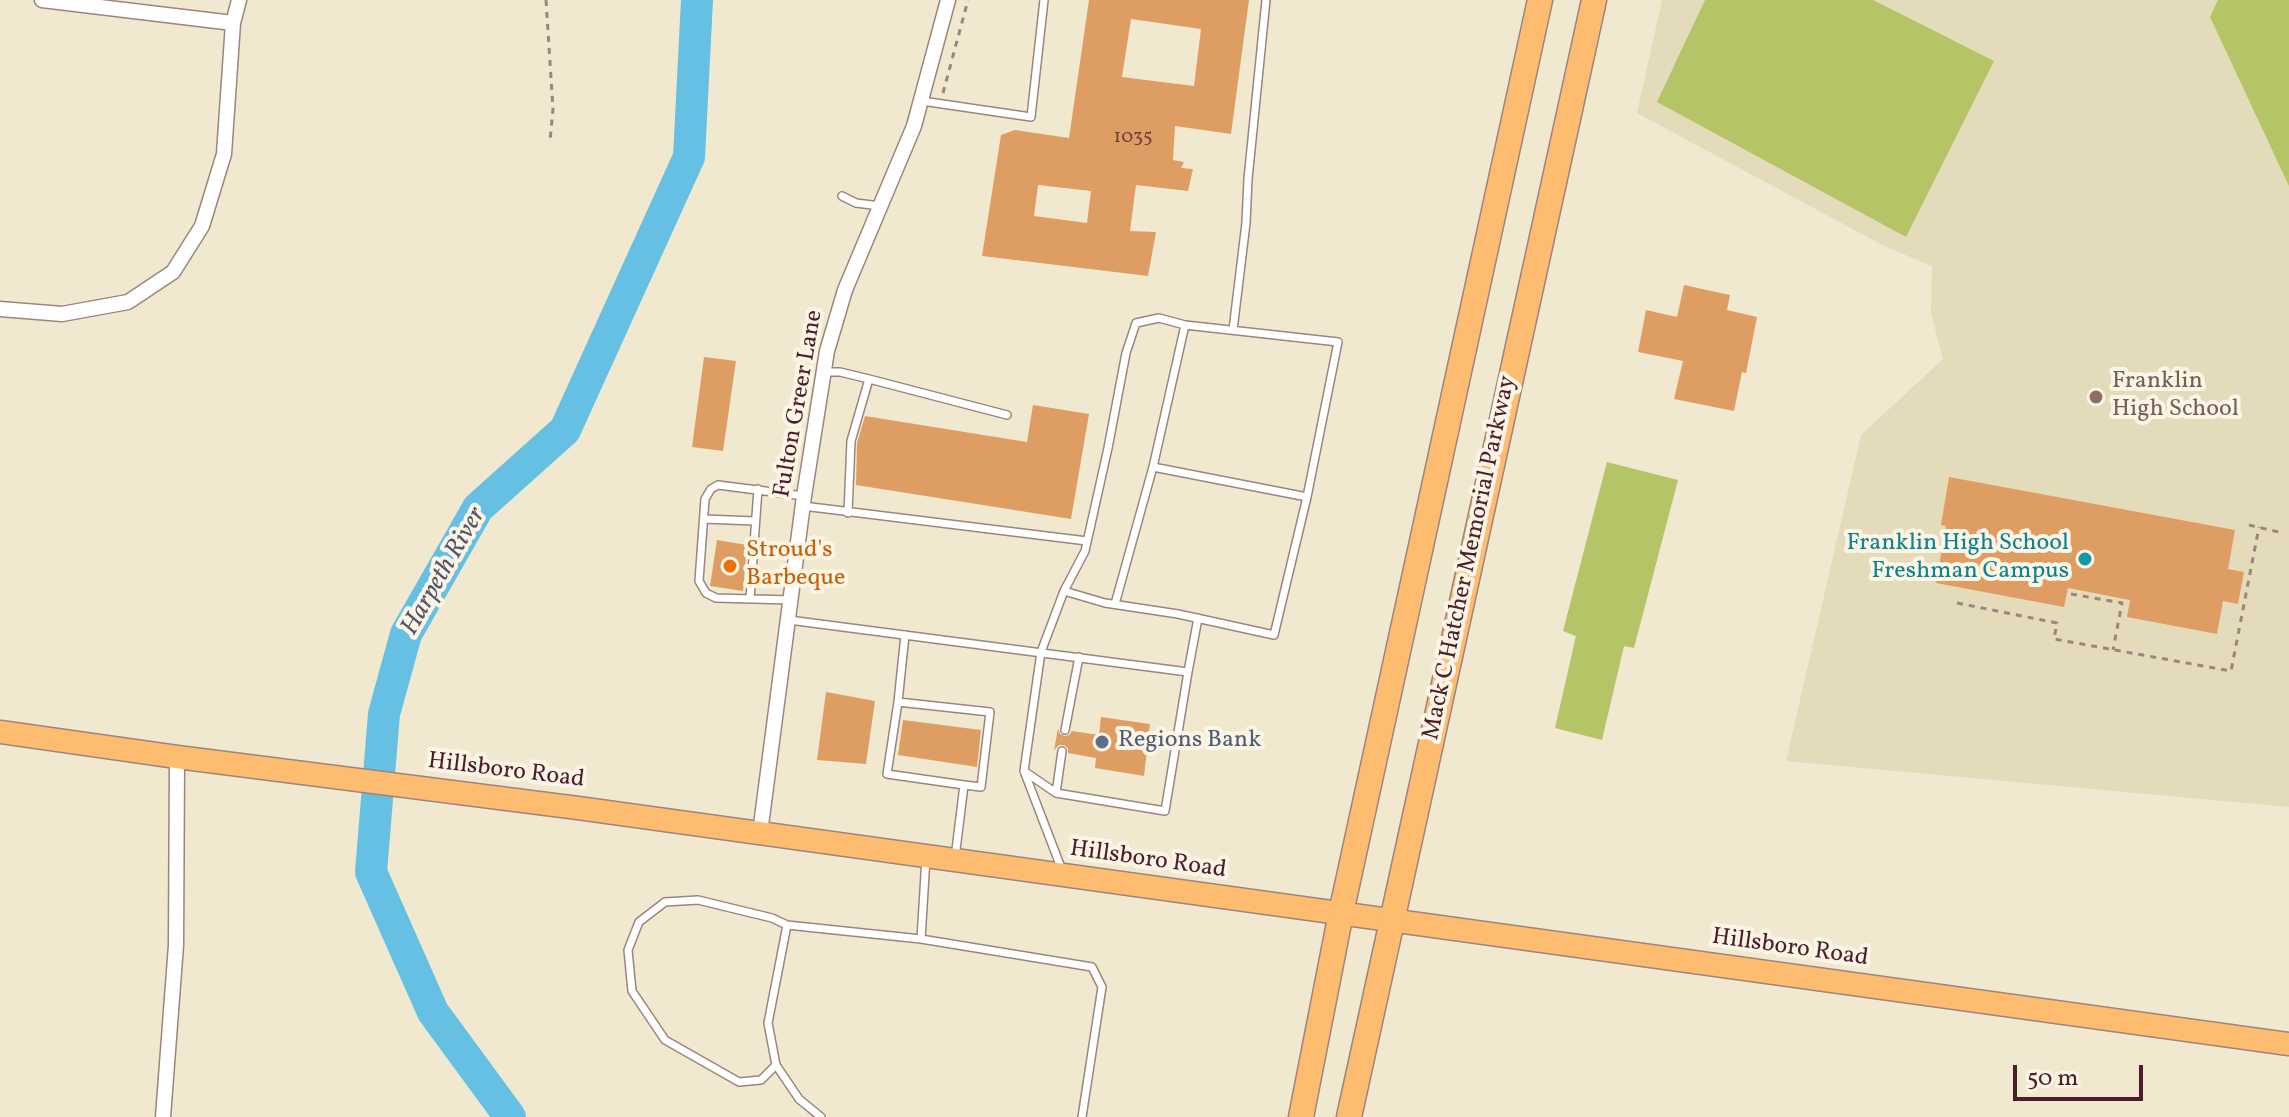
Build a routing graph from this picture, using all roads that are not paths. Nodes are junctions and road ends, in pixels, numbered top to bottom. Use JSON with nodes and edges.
{"nodes":[{"id":1,"x":42,"y":0,"type":"edge"},
{"id":2,"x":239,"y":0,"type":"edge"},
{"id":3,"x":948,"y":0,"type":"edge"},
{"id":4,"x":1044,"y":0,"type":"edge"},
{"id":5,"x":1266,"y":0,"type":"edge"},
{"id":6,"x":1540,"y":0,"type":"edge"},
{"id":7,"x":1594,"y":0,"type":"edge"},
{"id":8,"x":233,"y":23,"type":"junction"},
{"id":9,"x":922,"y":101,"type":"junction"},
{"id":10,"x":842,"y":196,"type":"dead end"},
{"id":11,"x":880,"y":206,"type":"junction"},
{"id":12,"x":0,"y":309,"type":"edge"},
{"id":13,"x":1185,"y":325,"type":"junction"},
{"id":14,"x":1233,"y":330,"type":"junction"},
{"id":15,"x":822,"y":372,"type":"junction"},
{"id":16,"x":869,"y":379,"type":"junction"},
{"id":17,"x":1007,"y":415,"type":"dead end"},
{"id":18,"x":1153,"y":467,"type":"junction"},
{"id":19,"x":758,"y":489,"type":"junction"},
{"id":20,"x":1307,"y":497,"type":"junction"},
{"id":21,"x":804,"y":501,"type":"junction"},
{"id":22,"x":848,"y":513,"type":"junction"},
{"id":23,"x":704,"y":519,"type":"junction"},
{"id":24,"x":755,"y":521,"type":"junction"},
{"id":25,"x":1087,"y":541,"type":"junction"},
{"id":26,"x":1064,"y":591,"type":"junction"},
{"id":27,"x":750,"y":599,"type":"junction"},
{"id":28,"x":791,"y":600,"type":"junction"},
{"id":29,"x":1115,"y":604,"type":"junction"},
{"id":30,"x":1198,"y":618,"type":"junction"},
{"id":31,"x":789,"y":620,"type":"junction"},
{"id":32,"x":905,"y":635,"type":"junction"},
{"id":33,"x":1041,"y":652,"type":"junction"},
{"id":34,"x":1079,"y":657,"type":"junction"},
{"id":35,"x":1188,"y":672,"type":"junction"},
{"id":36,"x":898,"y":702,"type":"junction"},
{"id":37,"x":1065,"y":730,"type":"dead end"},
{"id":38,"x":0,"y":732,"type":"edge"},
{"id":39,"x":1062,"y":751,"type":"dead end"},
{"id":40,"x":177,"y":757,"type":"junction"},
{"id":41,"x":1024,"y":771,"type":"junction"},
{"id":42,"x":964,"y":785,"type":"junction"},
{"id":43,"x":1056,"y":793,"type":"junction"},
{"id":44,"x":760,"y":833,"type":"junction"},
{"id":45,"x":926,"y":856,"type":"junction"},
{"id":46,"x":955,"y":860,"type":"junction"},
{"id":47,"x":1064,"y":875,"type":"junction"},
{"id":48,"x":1341,"y":913,"type":"junction"},
{"id":49,"x":1392,"y":920,"type":"junction"},
{"id":50,"x":787,"y":925,"type":"junction"},
{"id":51,"x":921,"y":939,"type":"junction"},
{"id":52,"x":2289,"y":1044,"type":"edge"},
{"id":53,"x":776,"y":1065,"type":"junction"},
{"id":54,"x":163,"y":1117,"type":"edge"},
{"id":55,"x":821,"y":1117,"type":"edge"},
{"id":56,"x":1082,"y":1117,"type":"edge"},
{"id":57,"x":1301,"y":1117,"type":"edge"},
{"id":58,"x":1349,"y":1117,"type":"edge"}],
"edges":[{"from":1,"to":8,"type":"street"},
{"from":2,"to":8,"type":"street"},
{"from":3,"to":9,"type":"street","name":"Fulton Greer Lane"},
{"from":4,"to":9,"type":"lane"},
{"from":5,"to":14,"type":"lane"},
{"from":6,"to":48,"type":"highway"},
{"from":7,"to":49,"type":"highway","name":"Mack C Hatcher Memorial Parkway"},
{"from":8,"to":12,"type":"street"},
{"from":9,"to":11,"type":"street","name":"Fulton Greer Lane"},
{"from":10,"to":11,"type":"lane"},
{"from":11,"to":15,"type":"street","name":"Fulton Greer Lane"},
{"from":13,"to":14,"type":"lane"},
{"from":13,"to":18,"type":"lane"},
{"from":13,"to":25,"type":"lane"},
{"from":14,"to":20,"type":"lane"},
{"from":15,"to":16,"type":"lane"},
{"from":15,"to":21,"type":"street","name":"Fulton Greer Lane"},
{"from":16,"to":17,"type":"lane"},
{"from":16,"to":22,"type":"lane"},
{"from":18,"to":20,"type":"lane"},
{"from":18,"to":29,"type":"lane"},
{"from":19,"to":21,"type":"lane"},
{"from":19,"to":23,"type":"lane"},
{"from":19,"to":24,"type":"lane"},
{"from":20,"to":30,"type":"lane"},
{"from":21,"to":22,"type":"lane"},
{"from":21,"to":28,"type":"street","name":"Fulton Greer Lane"},
{"from":22,"to":25,"type":"lane"},
{"from":23,"to":24,"type":"lane"},
{"from":23,"to":27,"type":"lane"},
{"from":24,"to":27,"type":"lane"},
{"from":25,"to":26,"type":"lane"},
{"from":26,"to":29,"type":"lane"},
{"from":26,"to":33,"type":"lane"},
{"from":27,"to":28,"type":"lane"},
{"from":28,"to":31,"type":"street","name":"Fulton Greer Lane"},
{"from":29,"to":30,"type":"lane"},
{"from":30,"to":35,"type":"lane"},
{"from":31,"to":32,"type":"lane"},
{"from":31,"to":44,"type":"street","name":"Fulton Greer Lane"},
{"from":32,"to":33,"type":"lane"},
{"from":32,"to":36,"type":"lane"},
{"from":33,"to":34,"type":"lane"},
{"from":33,"to":41,"type":"lane"},
{"from":34,"to":35,"type":"lane"},
{"from":34,"to":37,"type":"lane"},
{"from":35,"to":43,"type":"lane"},
{"from":36,"to":42,"type":"lane"},
{"from":36,"to":42,"type":"lane"},
{"from":38,"to":40,"type":"main road","name":"Hillsboro Road"},
{"from":39,"to":43,"type":"lane"},
{"from":40,"to":44,"type":"main road","name":"Hillsboro Road"},
{"from":40,"to":54,"type":"street"},
{"from":41,"to":43,"type":"lane"},
{"from":41,"to":47,"type":"lane"},
{"from":42,"to":46,"type":"lane"},
{"from":44,"to":45,"type":"main road","name":"Hillsboro Road"},
{"from":45,"to":46,"type":"main road","name":"Hillsboro Road"},
{"from":45,"to":51,"type":"lane"},
{"from":46,"to":47,"type":"main road","name":"Hillsboro Road"},
{"from":47,"to":48,"type":"main road","name":"Hillsboro Road"},
{"from":48,"to":49,"type":"main road","name":"Hillsboro Road"},
{"from":48,"to":57,"type":"highway"},
{"from":49,"to":52,"type":"main road","name":"Hillsboro Road"},
{"from":49,"to":58,"type":"highway","name":"Mack C Hatcher Memorial Parkway"},
{"from":50,"to":51,"type":"lane"},
{"from":50,"to":53,"type":"lane"},
{"from":50,"to":53,"type":"lane"},
{"from":51,"to":56,"type":"lane"},
{"from":53,"to":55,"type":"lane"}]}
